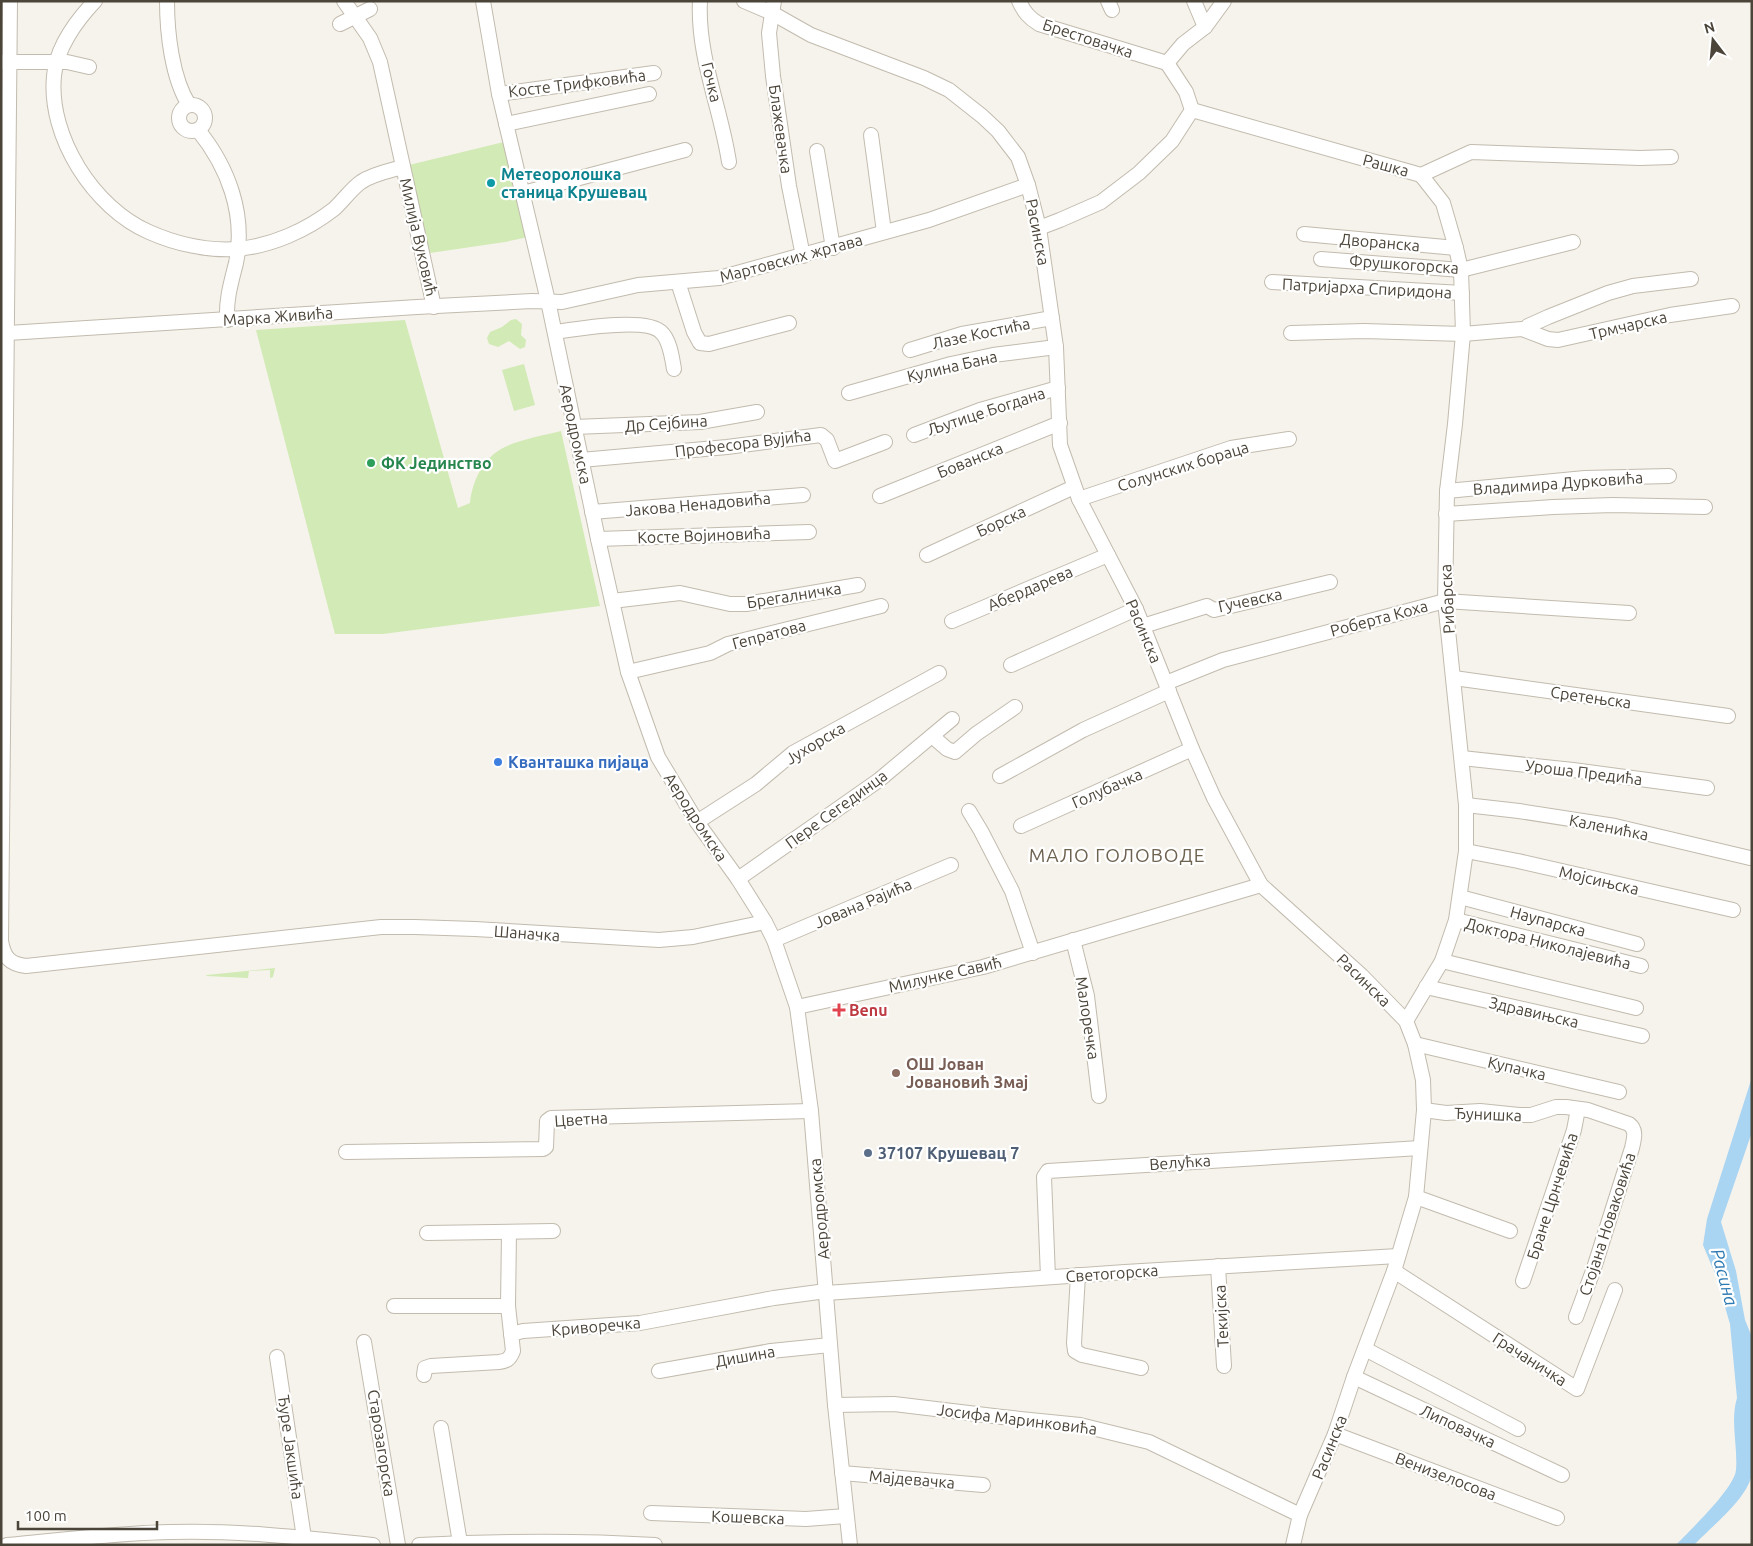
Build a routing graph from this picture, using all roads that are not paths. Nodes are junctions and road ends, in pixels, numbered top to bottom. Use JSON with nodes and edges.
{"nodes":[{"id":1,"x":10,"y":1,"type":"edge"},
{"id":2,"x":95,"y":1,"type":"edge"},
{"id":3,"x":167,"y":1,"type":"edge"},
{"id":4,"x":344,"y":1,"type":"edge"},
{"id":5,"x":483,"y":1,"type":"edge"},
{"id":6,"x":700,"y":1,"type":"edge"},
{"id":7,"x":744,"y":1,"type":"edge"},
{"id":8,"x":1019,"y":1,"type":"edge"},
{"id":9,"x":1194,"y":1,"type":"edge"},
{"id":10,"x":1224,"y":1,"type":"edge"},
{"id":11,"x":773,"y":7,"type":"edge"},
{"id":12,"x":370,"y":9,"type":"dead end"},
{"id":13,"x":355,"y":15,"type":"junction"},
{"id":14,"x":340,"y":24,"type":"dead end"},
{"id":15,"x":1205,"y":27,"type":"junction"},
{"id":16,"x":5,"y":62,"type":"edge"},
{"id":17,"x":56,"y":62,"type":"junction"},
{"id":18,"x":1166,"y":63,"type":"junction"},
{"id":19,"x":89,"y":67,"type":"dead end"},
{"id":20,"x":654,"y":73,"type":"dead end"},
{"id":21,"x":499,"y":94,"type":"junction"},
{"id":22,"x":649,"y":94,"type":"dead end"},
{"id":23,"x":188,"y":105,"type":"junction"},
{"id":24,"x":1192,"y":110,"type":"junction"},
{"id":25,"x":506,"y":124,"type":"junction"},
{"id":26,"x":198,"y":130,"type":"junction"},
{"id":27,"x":871,"y":135,"type":"dead end"},
{"id":28,"x":685,"y":150,"type":"dead end"},
{"id":29,"x":817,"y":151,"type":"dead end"},
{"id":30,"x":1671,"y":157,"type":"dead end"},
{"id":31,"x":729,"y":162,"type":"dead end"},
{"id":32,"x":403,"y":167,"type":"junction"},
{"id":33,"x":1421,"y":175,"type":"junction"},
{"id":34,"x":1028,"y":184,"type":"junction"},
{"id":35,"x":523,"y":193,"type":"junction"},
{"id":36,"x":1039,"y":228,"type":"junction"},
{"id":37,"x":884,"y":232,"type":"junction"},
{"id":38,"x":1304,"y":234,"type":"dead end"},
{"id":39,"x":1573,"y":242,"type":"dead end"},
{"id":40,"x":833,"y":248,"type":"junction"},
{"id":41,"x":1456,"y":248,"type":"junction"},
{"id":42,"x":237,"y":249,"type":"junction"},
{"id":43,"x":803,"y":256,"type":"junction"},
{"id":44,"x":1321,"y":259,"type":"dead end"},
{"id":45,"x":1461,"y":270,"type":"junction"},
{"id":46,"x":1691,"y":278,"type":"dead end"},
{"id":47,"x":678,"y":282,"type":"junction"},
{"id":48,"x":1272,"y":282,"type":"dead end"},
{"id":49,"x":1462,"y":293,"type":"junction"},
{"id":50,"x":548,"y":301,"type":"junction"},
{"id":51,"x":1732,"y":306,"type":"dead end"},
{"id":52,"x":434,"y":307,"type":"junction"},
{"id":53,"x":1052,"y":318,"type":"junction"},
{"id":54,"x":227,"y":320,"type":"junction"},
{"id":55,"x":789,"y":323,"type":"dead end"},
{"id":56,"x":1526,"y":330,"type":"junction"},
{"id":57,"x":555,"y":332,"type":"junction"},
{"id":58,"x":8,"y":333,"type":"junction"},
{"id":59,"x":1291,"y":333,"type":"dead end"},
{"id":60,"x":1464,"y":334,"type":"junction"},
{"id":61,"x":1056,"y":347,"type":"junction"},
{"id":62,"x":910,"y":350,"type":"dead end"},
{"id":63,"x":674,"y":369,"type":"dead end"},
{"id":64,"x":1058,"y":388,"type":"junction"},
{"id":65,"x":849,"y":393,"type":"dead end"},
{"id":66,"x":757,"y":412,"type":"dead end"},
{"id":67,"x":1060,"y":423,"type":"junction"},
{"id":68,"x":574,"y":427,"type":"junction"},
{"id":69,"x":914,"y":435,"type":"dead end"},
{"id":70,"x":1289,"y":439,"type":"dead end"},
{"id":71,"x":885,"y":442,"type":"dead end"},
{"id":72,"x":581,"y":460,"type":"junction"},
{"id":73,"x":1668,"y":476,"type":"dead end"},
{"id":74,"x":1447,"y":491,"type":"junction"},
{"id":75,"x":1076,"y":493,"type":"junction"},
{"id":76,"x":803,"y":495,"type":"dead end"},
{"id":77,"x":880,"y":496,"type":"dead end"},
{"id":78,"x":1705,"y":507,"type":"dead end"},
{"id":79,"x":592,"y":512,"type":"junction"},
{"id":80,"x":1446,"y":514,"type":"junction"},
{"id":81,"x":809,"y":532,"type":"dead end"},
{"id":82,"x":598,"y":539,"type":"junction"},
{"id":83,"x":927,"y":555,"type":"dead end"},
{"id":84,"x":1108,"y":555,"type":"junction"},
{"id":85,"x":1330,"y":582,"type":"dead end"},
{"id":86,"x":858,"y":585,"type":"dead end"},
{"id":87,"x":612,"y":601,"type":"junction"},
{"id":88,"x":1445,"y":601,"type":"junction"},
{"id":89,"x":881,"y":606,"type":"dead end"},
{"id":90,"x":1136,"y":609,"type":"junction"},
{"id":91,"x":1629,"y":613,"type":"dead end"},
{"id":92,"x":952,"y":621,"type":"dead end"},
{"id":93,"x":1143,"y":626,"type":"junction"},
{"id":94,"x":1011,"y":665,"type":"dead end"},
{"id":95,"x":628,"y":672,"type":"junction"},
{"id":96,"x":939,"y":673,"type":"dead end"},
{"id":97,"x":1454,"y":678,"type":"junction"},
{"id":98,"x":1168,"y":687,"type":"junction"},
{"id":99,"x":1016,"y":707,"type":"dead end"},
{"id":100,"x":1728,"y":716,"type":"dead end"},
{"id":101,"x":952,"y":719,"type":"dead end"},
{"id":102,"x":932,"y":736,"type":"junction"},
{"id":103,"x":1192,"y":749,"type":"junction"},
{"id":104,"x":1462,"y":758,"type":"junction"},
{"id":105,"x":1000,"y":776,"type":"dead end"},
{"id":106,"x":1707,"y":788,"type":"dead end"},
{"id":107,"x":1466,"y":805,"type":"junction"},
{"id":108,"x":969,"y":811,"type":"dead end"},
{"id":109,"x":697,"y":822,"type":"junction"},
{"id":110,"x":1022,"y":826,"type":"dead end"},
{"id":111,"x":1466,"y":851,"type":"junction"},
{"id":112,"x":1750,"y":858,"type":"dead end"},
{"id":113,"x":951,"y":865,"type":"dead end"},
{"id":114,"x":738,"y":879,"type":"junction"},
{"id":115,"x":1261,"y":885,"type":"junction"},
{"id":116,"x":1460,"y":897,"type":"junction"},
{"id":117,"x":1732,"y":910,"type":"dead end"},
{"id":118,"x":1456,"y":920,"type":"junction"},
{"id":119,"x":766,"y":922,"type":"junction"},
{"id":120,"x":774,"y":940,"type":"junction"},
{"id":121,"x":1074,"y":940,"type":"junction"},
{"id":122,"x":1636,"y":944,"type":"dead end"},
{"id":123,"x":1033,"y":953,"type":"junction"},
{"id":124,"x":1442,"y":961,"type":"junction"},
{"id":125,"x":1640,"y":966,"type":"dead end"},
{"id":126,"x":1426,"y":987,"type":"junction"},
{"id":127,"x":797,"y":1007,"type":"junction"},
{"id":128,"x":1636,"y":1008,"type":"dead end"},
{"id":129,"x":1406,"y":1021,"type":"junction"},
{"id":130,"x":1642,"y":1036,"type":"dead end"},
{"id":131,"x":1415,"y":1044,"type":"junction"},
{"id":132,"x":1619,"y":1092,"type":"dead end"},
{"id":133,"x":1098,"y":1096,"type":"dead end"},
{"id":134,"x":1578,"y":1109,"type":"junction"},
{"id":135,"x":1424,"y":1110,"type":"junction"},
{"id":136,"x":811,"y":1111,"type":"junction"},
{"id":137,"x":1634,"y":1131,"type":"joint"},
{"id":138,"x":1420,"y":1148,"type":"junction"},
{"id":139,"x":346,"y":1152,"type":"dead end"},
{"id":140,"x":1416,"y":1197,"type":"junction"},
{"id":141,"x":552,"y":1231,"type":"dead end"},
{"id":142,"x":1510,"y":1231,"type":"dead end"},
{"id":143,"x":509,"y":1232,"type":"junction"},
{"id":144,"x":427,"y":1233,"type":"dead end"},
{"id":145,"x":1398,"y":1256,"type":"junction"},
{"id":146,"x":1218,"y":1266,"type":"junction"},
{"id":147,"x":1394,"y":1272,"type":"junction"},
{"id":148,"x":1078,"y":1275,"type":"junction"},
{"id":149,"x":1048,"y":1277,"type":"junction"},
{"id":150,"x":1523,"y":1281,"type":"dead end"},
{"id":151,"x":1615,"y":1290,"type":"dead end"},
{"id":152,"x":824,"y":1292,"type":"junction"},
{"id":153,"x":394,"y":1306,"type":"dead end"},
{"id":154,"x":508,"y":1306,"type":"junction"},
{"id":155,"x":1576,"y":1317,"type":"dead end"},
{"id":156,"x":511,"y":1334,"type":"junction"},
{"id":157,"x":364,"y":1342,"type":"dead end"},
{"id":158,"x":830,"y":1345,"type":"junction"},
{"id":159,"x":1365,"y":1349,"type":"junction"},
{"id":160,"x":278,"y":1357,"type":"dead end"},
{"id":161,"x":1224,"y":1366,"type":"dead end"},
{"id":162,"x":1141,"y":1368,"type":"dead end"},
{"id":163,"x":659,"y":1371,"type":"dead end"},
{"id":164,"x":424,"y":1375,"type":"dead end"},
{"id":165,"x":1354,"y":1377,"type":"junction"},
{"id":166,"x":835,"y":1405,"type":"junction"},
{"id":167,"x":441,"y":1428,"type":"dead end"},
{"id":168,"x":1518,"y":1429,"type":"dead end"},
{"id":169,"x":1335,"y":1434,"type":"junction"},
{"id":170,"x":842,"y":1473,"type":"junction"},
{"id":171,"x":1562,"y":1475,"type":"dead end"},
{"id":172,"x":982,"y":1485,"type":"dead end"},
{"id":173,"x":651,"y":1513,"type":"dead end"},
{"id":174,"x":846,"y":1516,"type":"junction"},
{"id":175,"x":1300,"y":1516,"type":"junction"},
{"id":176,"x":1557,"y":1518,"type":"dead end"},
{"id":177,"x":304,"y":1538,"type":"junction"},
{"id":178,"x":460,"y":1543,"type":"junction"},
{"id":179,"x":488,"y":1543,"type":"edge"},
{"id":180,"x":1296,"y":1544,"type":"edge"},
{"id":181,"x":7,"y":1545,"type":"edge"},
{"id":182,"x":373,"y":1545,"type":"edge"},
{"id":183,"x":398,"y":1545,"type":"edge"},
{"id":184,"x":419,"y":1545,"type":"edge"},
{"id":185,"x":655,"y":1545,"type":"edge"},
{"id":186,"x":850,"y":1545,"type":"edge"}],
"edges":[{"from":1,"to":16,"type":"street"},
{"from":2,"to":17,"type":"street","name":"Милија Вуковић"},
{"from":3,"to":23,"type":"street"},
{"from":4,"to":13,"type":"street","name":"Милија Вуковић"},
{"from":5,"to":21,"type":"street","name":"Аеродромска"},
{"from":6,"to":31,"type":"street","name":"Гочка"},
{"from":7,"to":11,"type":"street","name":"Расинска"},
{"from":8,"to":18,"type":"street","name":"Брестовачка"},
{"from":9,"to":15,"type":"street"},
{"from":10,"to":15,"type":"street"},
{"from":11,"to":34,"type":"street","name":"Расинска"},
{"from":11,"to":43,"type":"street","name":"Блажевачка"},
{"from":12,"to":13,"type":"street"},
{"from":13,"to":14,"type":"street"},
{"from":13,"to":32,"type":"street","name":"Милија Вуковић"},
{"from":15,"to":18,"type":"street"},
{"from":16,"to":17,"type":"street"},
{"from":16,"to":58,"type":"street"},
{"from":17,"to":19,"type":"street"},
{"from":17,"to":42,"type":"street","name":"Милија Вуковић"},
{"from":18,"to":24,"type":"street"},
{"from":20,"to":21,"type":"street","name":"Косте Трифковића"},
{"from":21,"to":25,"type":"street","name":"Аеродромска"},
{"from":22,"to":25,"type":"street"},
{"from":23,"to":26,"type":"street"},
{"from":23,"to":26,"type":"street"},
{"from":24,"to":33,"type":"street","name":"Рашка"},
{"from":24,"to":36,"type":"street"},
{"from":25,"to":35,"type":"street","name":"Аеродромска"},
{"from":26,"to":42,"type":"street"},
{"from":27,"to":37,"type":"street"},
{"from":28,"to":35,"type":"street"},
{"from":29,"to":40,"type":"street"},
{"from":30,"to":33,"type":"street","name":"Рашка"},
{"from":32,"to":42,"type":"street","name":"Милија Вуковић"},
{"from":32,"to":52,"type":"street","name":"Милија Вуковић"},
{"from":33,"to":41,"type":"street","name":"Рибарска"},
{"from":34,"to":36,"type":"street","name":"Расинска"},
{"from":34,"to":37,"type":"street","name":"Мартовских жртава"},
{"from":35,"to":50,"type":"street","name":"Аеродромска"},
{"from":36,"to":53,"type":"street","name":"Расинска"},
{"from":37,"to":40,"type":"street","name":"Мартовских жртава"},
{"from":38,"to":41,"type":"street","name":"Дворанска"},
{"from":39,"to":45,"type":"street","name":"Фрушкогорска"},
{"from":40,"to":43,"type":"street","name":"Мартовских жртава"},
{"from":41,"to":45,"type":"street","name":"Рибарска"},
{"from":42,"to":54,"type":"street"},
{"from":43,"to":47,"type":"street","name":"Мартовских жртава"},
{"from":44,"to":45,"type":"street","name":"Фрушкогорска"},
{"from":45,"to":49,"type":"street","name":"Рибарска"},
{"from":46,"to":56,"type":"street","name":"Трмчарска"},
{"from":47,"to":50,"type":"street","name":"Мартовских жртава"},
{"from":47,"to":55,"type":"street"},
{"from":48,"to":49,"type":"street","name":"Патријарха Спиридона"},
{"from":49,"to":60,"type":"street","name":"Рибарска"},
{"from":50,"to":52,"type":"street","name":"Марка Живића"},
{"from":50,"to":57,"type":"street","name":"Аеродромска"},
{"from":51,"to":56,"type":"street","name":"Трмчарска"},
{"from":52,"to":54,"type":"street","name":"Марка Живића"},
{"from":53,"to":61,"type":"street","name":"Расинска"},
{"from":53,"to":62,"type":"street","name":"Лазе Костића"},
{"from":54,"to":58,"type":"street","name":"Марка Живића"},
{"from":56,"to":60,"type":"street","name":"Трмчарска"},
{"from":57,"to":63,"type":"street"},
{"from":57,"to":68,"type":"street","name":"Аеродромска"},
{"from":58,"to":119,"type":"street","name":"Шаначка"},
{"from":59,"to":60,"type":"street","name":"Трмчарска"},
{"from":60,"to":74,"type":"street","name":"Рибарска"},
{"from":61,"to":64,"type":"street","name":"Расинска"},
{"from":61,"to":65,"type":"street","name":"Кулина Бана"},
{"from":64,"to":67,"type":"street","name":"Расинска"},
{"from":64,"to":69,"type":"street","name":"Љутице Богдана"},
{"from":66,"to":68,"type":"street","name":"Др Сејбина"},
{"from":67,"to":75,"type":"street","name":"Расинска"},
{"from":67,"to":77,"type":"street","name":"Бованска"},
{"from":68,"to":72,"type":"street","name":"Аеродромска"},
{"from":70,"to":75,"type":"street","name":"Солунских бораца"},
{"from":71,"to":72,"type":"street","name":"Професора Вујића"},
{"from":72,"to":79,"type":"street","name":"Аеродромска"},
{"from":73,"to":74,"type":"street","name":"Владимира Дурковића"},
{"from":74,"to":80,"type":"street","name":"Рибарска"},
{"from":75,"to":83,"type":"street","name":"Борска"},
{"from":75,"to":84,"type":"street","name":"Расинска"},
{"from":76,"to":79,"type":"street","name":"Јакова Ненадовића"},
{"from":78,"to":80,"type":"street"},
{"from":79,"to":82,"type":"street","name":"Аеродромска"},
{"from":80,"to":88,"type":"street","name":"Рибарска"},
{"from":81,"to":82,"type":"street","name":"Косте Војиновића"},
{"from":82,"to":87,"type":"street","name":"Аеродромска"},
{"from":84,"to":90,"type":"street","name":"Расинска"},
{"from":84,"to":92,"type":"street","name":"Абердарева"},
{"from":85,"to":93,"type":"street","name":"Гучевска"},
{"from":86,"to":87,"type":"street","name":"Брегалничка"},
{"from":87,"to":95,"type":"street","name":"Аеродромска"},
{"from":88,"to":91,"type":"street","name":"Роберта Коха"},
{"from":88,"to":97,"type":"street","name":"Рибарска"},
{"from":88,"to":98,"type":"street","name":"Роберта Коха"},
{"from":89,"to":95,"type":"street","name":"Гепратова"},
{"from":90,"to":93,"type":"street","name":"Расинска"},
{"from":90,"to":94,"type":"street"},
{"from":93,"to":98,"type":"street","name":"Расинска"},
{"from":95,"to":109,"type":"street","name":"Аеродромска"},
{"from":96,"to":109,"type":"street","name":"Јухорска"},
{"from":97,"to":100,"type":"street","name":"Сретењска"},
{"from":97,"to":104,"type":"street","name":"Рибарска"},
{"from":98,"to":103,"type":"street","name":"Расинска"},
{"from":98,"to":105,"type":"street","name":"Роберта Коха"},
{"from":99,"to":102,"type":"street"},
{"from":101,"to":102,"type":"street","name":"Пере Сегединца"},
{"from":102,"to":114,"type":"street","name":"Пере Сегединца"},
{"from":103,"to":110,"type":"street","name":"Голубачка"},
{"from":103,"to":115,"type":"street","name":"Расинска"},
{"from":104,"to":106,"type":"street","name":"Уроша Предића"},
{"from":104,"to":107,"type":"street","name":"Рибарска"},
{"from":107,"to":111,"type":"street","name":"Рибарска"},
{"from":107,"to":112,"type":"street","name":"Каленићка"},
{"from":108,"to":123,"type":"street"},
{"from":109,"to":114,"type":"street","name":"Аеродромска"},
{"from":111,"to":116,"type":"street","name":"Рибарска"},
{"from":111,"to":117,"type":"street","name":"Мојсињска"},
{"from":113,"to":120,"type":"street","name":"Јована Рајића"},
{"from":114,"to":119,"type":"street","name":"Аеродромска"},
{"from":115,"to":121,"type":"street","name":"Милунке Савић"},
{"from":115,"to":129,"type":"street","name":"Расинска"},
{"from":116,"to":118,"type":"street","name":"Рибарска"},
{"from":116,"to":122,"type":"street","name":"Наупарска"},
{"from":118,"to":124,"type":"street","name":"Рибарска"},
{"from":118,"to":125,"type":"street","name":"Доктора Николајевића"},
{"from":119,"to":120,"type":"street","name":"Аеродромска"},
{"from":120,"to":127,"type":"street","name":"Аеродромска"},
{"from":121,"to":123,"type":"street","name":"Милунке Савић"},
{"from":121,"to":133,"type":"street","name":"Малоречка"},
{"from":123,"to":127,"type":"street","name":"Милунке Савић"},
{"from":124,"to":126,"type":"street","name":"Рибарска"},
{"from":124,"to":128,"type":"street"},
{"from":126,"to":129,"type":"street","name":"Рибарска"},
{"from":126,"to":130,"type":"street","name":"Здравињска"},
{"from":127,"to":136,"type":"street","name":"Аеродромска"},
{"from":129,"to":131,"type":"street","name":"Расинска"},
{"from":131,"to":132,"type":"street","name":"Купачка"},
{"from":131,"to":135,"type":"street","name":"Расинска"},
{"from":134,"to":135,"type":"street","name":"Ђунишка"},
{"from":134,"to":137,"type":"street","name":"Ђунишка"},
{"from":134,"to":150,"type":"street","name":"Бране Црнчевића"},
{"from":135,"to":138,"type":"street","name":"Расинска"},
{"from":136,"to":139,"type":"street","name":"Цветна"},
{"from":136,"to":152,"type":"street","name":"Аеродромска"},
{"from":137,"to":155,"type":"street","name":"Стојана Новаковића"},
{"from":138,"to":140,"type":"street","name":"Расинска"},
{"from":138,"to":149,"type":"street","name":"Велућка"},
{"from":140,"to":142,"type":"street"},
{"from":140,"to":145,"type":"street","name":"Расинска"},
{"from":141,"to":143,"type":"street"},
{"from":143,"to":144,"type":"street"},
{"from":143,"to":154,"type":"street"},
{"from":145,"to":146,"type":"street","name":"Светогорска"},
{"from":145,"to":147,"type":"street","name":"Расинска"},
{"from":146,"to":148,"type":"street","name":"Светогорска"},
{"from":146,"to":161,"type":"street","name":"Текијска"},
{"from":147,"to":151,"type":"street","name":"Грачаничка"},
{"from":147,"to":159,"type":"street","name":"Расинска"},
{"from":148,"to":149,"type":"street","name":"Светогорска"},
{"from":148,"to":162,"type":"street"},
{"from":149,"to":152,"type":"street","name":"Светогорска"},
{"from":152,"to":156,"type":"street","name":"Криворечка"},
{"from":152,"to":158,"type":"street","name":"Аеродромска"},
{"from":153,"to":154,"type":"street"},
{"from":154,"to":156,"type":"street"},
{"from":156,"to":164,"type":"street"},
{"from":157,"to":183,"type":"street","name":"Старозагорска"},
{"from":158,"to":163,"type":"street","name":"Дишина"},
{"from":158,"to":166,"type":"street","name":"Аеродромска"},
{"from":159,"to":165,"type":"street","name":"Расинска"},
{"from":159,"to":168,"type":"street"},
{"from":160,"to":177,"type":"street","name":"Ђуре Јакшића"},
{"from":165,"to":169,"type":"street","name":"Расинска"},
{"from":165,"to":171,"type":"street","name":"Липовачка"},
{"from":166,"to":170,"type":"street","name":"Аеродромска"},
{"from":166,"to":175,"type":"street","name":"Јосифа Маринковића"},
{"from":167,"to":178,"type":"street"},
{"from":169,"to":175,"type":"street","name":"Расинска"},
{"from":169,"to":176,"type":"street","name":"Венизелосова"},
{"from":170,"to":172,"type":"street","name":"Мајдевачка"},
{"from":170,"to":174,"type":"street","name":"Аеродромска"},
{"from":173,"to":174,"type":"street","name":"Кошевска"},
{"from":174,"to":186,"type":"street","name":"Аеродромска"},
{"from":175,"to":180,"type":"street","name":"Расинска"},
{"from":177,"to":181,"type":"street"},
{"from":177,"to":182,"type":"street"},
{"from":178,"to":179,"type":"street"},
{"from":178,"to":184,"type":"street"},
{"from":179,"to":185,"type":"street"}]}
